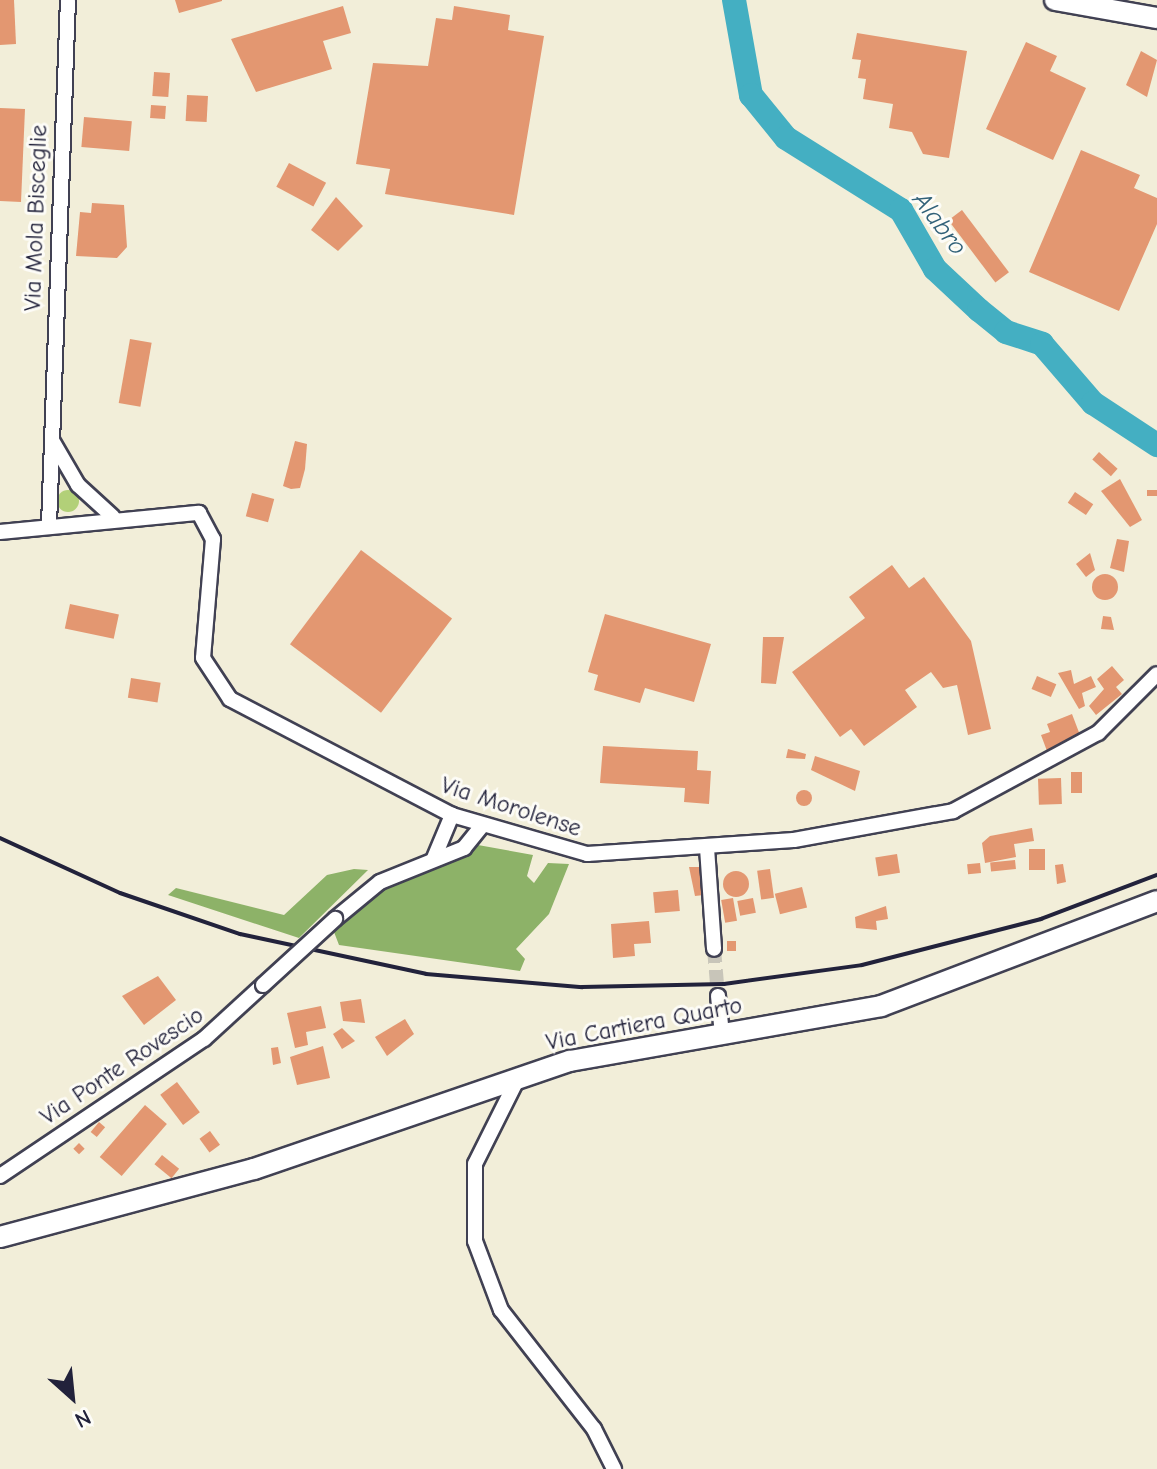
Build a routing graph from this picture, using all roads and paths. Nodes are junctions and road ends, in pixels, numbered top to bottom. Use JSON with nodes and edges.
{"nodes":[{"id":1,"x":68,"y":0,"type":"edge"},
{"id":2,"x":1055,"y":0,"type":"edge"},
{"id":3,"x":1157,"y":18,"type":"edge"},
{"id":4,"x":51,"y":438,"type":"junction"},
{"id":5,"x":113,"y":517,"type":"junction"},
{"id":6,"x":49,"y":525,"type":"junction"},
{"id":7,"x":0,"y":532,"type":"edge"},
{"id":8,"x":1157,"y":674,"type":"edge"},
{"id":9,"x":452,"y":815,"type":"junction"},
{"id":10,"x":482,"y":826,"type":"junction"},
{"id":11,"x":707,"y":848,"type":"junction"},
{"id":12,"x":434,"y":858,"type":"junction"},
{"id":13,"x":1157,"y":901,"type":"edge"},
{"id":14,"x":714,"y":949,"type":"tunnel mouth"},
{"id":15,"x":718,"y":996,"type":"tunnel mouth"},
{"id":16,"x":722,"y":1035,"type":"junction"},
{"id":17,"x":518,"y":1077,"type":"junction"},
{"id":18,"x":0,"y":1176,"type":"edge"},
{"id":19,"x":0,"y":1237,"type":"edge"},
{"id":20,"x":614,"y":1469,"type":"edge"}],
"edges":[{"from":1,"to":4,"type":"street","name":"Via Mola Bisceglie"},
{"from":2,"to":3,"type":"street"},
{"from":4,"to":5,"type":"street"},
{"from":4,"to":6,"type":"street","name":"Via Mola Bisceglie"},
{"from":5,"to":6,"type":"street","name":"Via Morolense"},
{"from":5,"to":9,"type":"street","name":"Via Morolense"},
{"from":6,"to":7,"type":"street","name":"Via Morolense"},
{"from":8,"to":11,"type":"street","name":"Via Morolense"},
{"from":9,"to":10,"type":"street","name":"Via Morolense"},
{"from":9,"to":12,"type":"street"},
{"from":10,"to":11,"type":"street","name":"Via Morolense"},
{"from":10,"to":12,"type":"street"},
{"from":11,"to":14,"type":"street"},
{"from":12,"to":18,"type":"street","name":"Via Ponte Rovescio","bridge":true},
{"from":13,"to":16,"type":"street","name":"Via Cartiera Quarto"},
{"from":15,"to":16,"type":"street"},
{"from":16,"to":17,"type":"street","name":"Via Cartiera Quarto"},
{"from":17,"to":19,"type":"street","name":"Via Cartiera Quarto"},
{"from":17,"to":20,"type":"street"}]}
